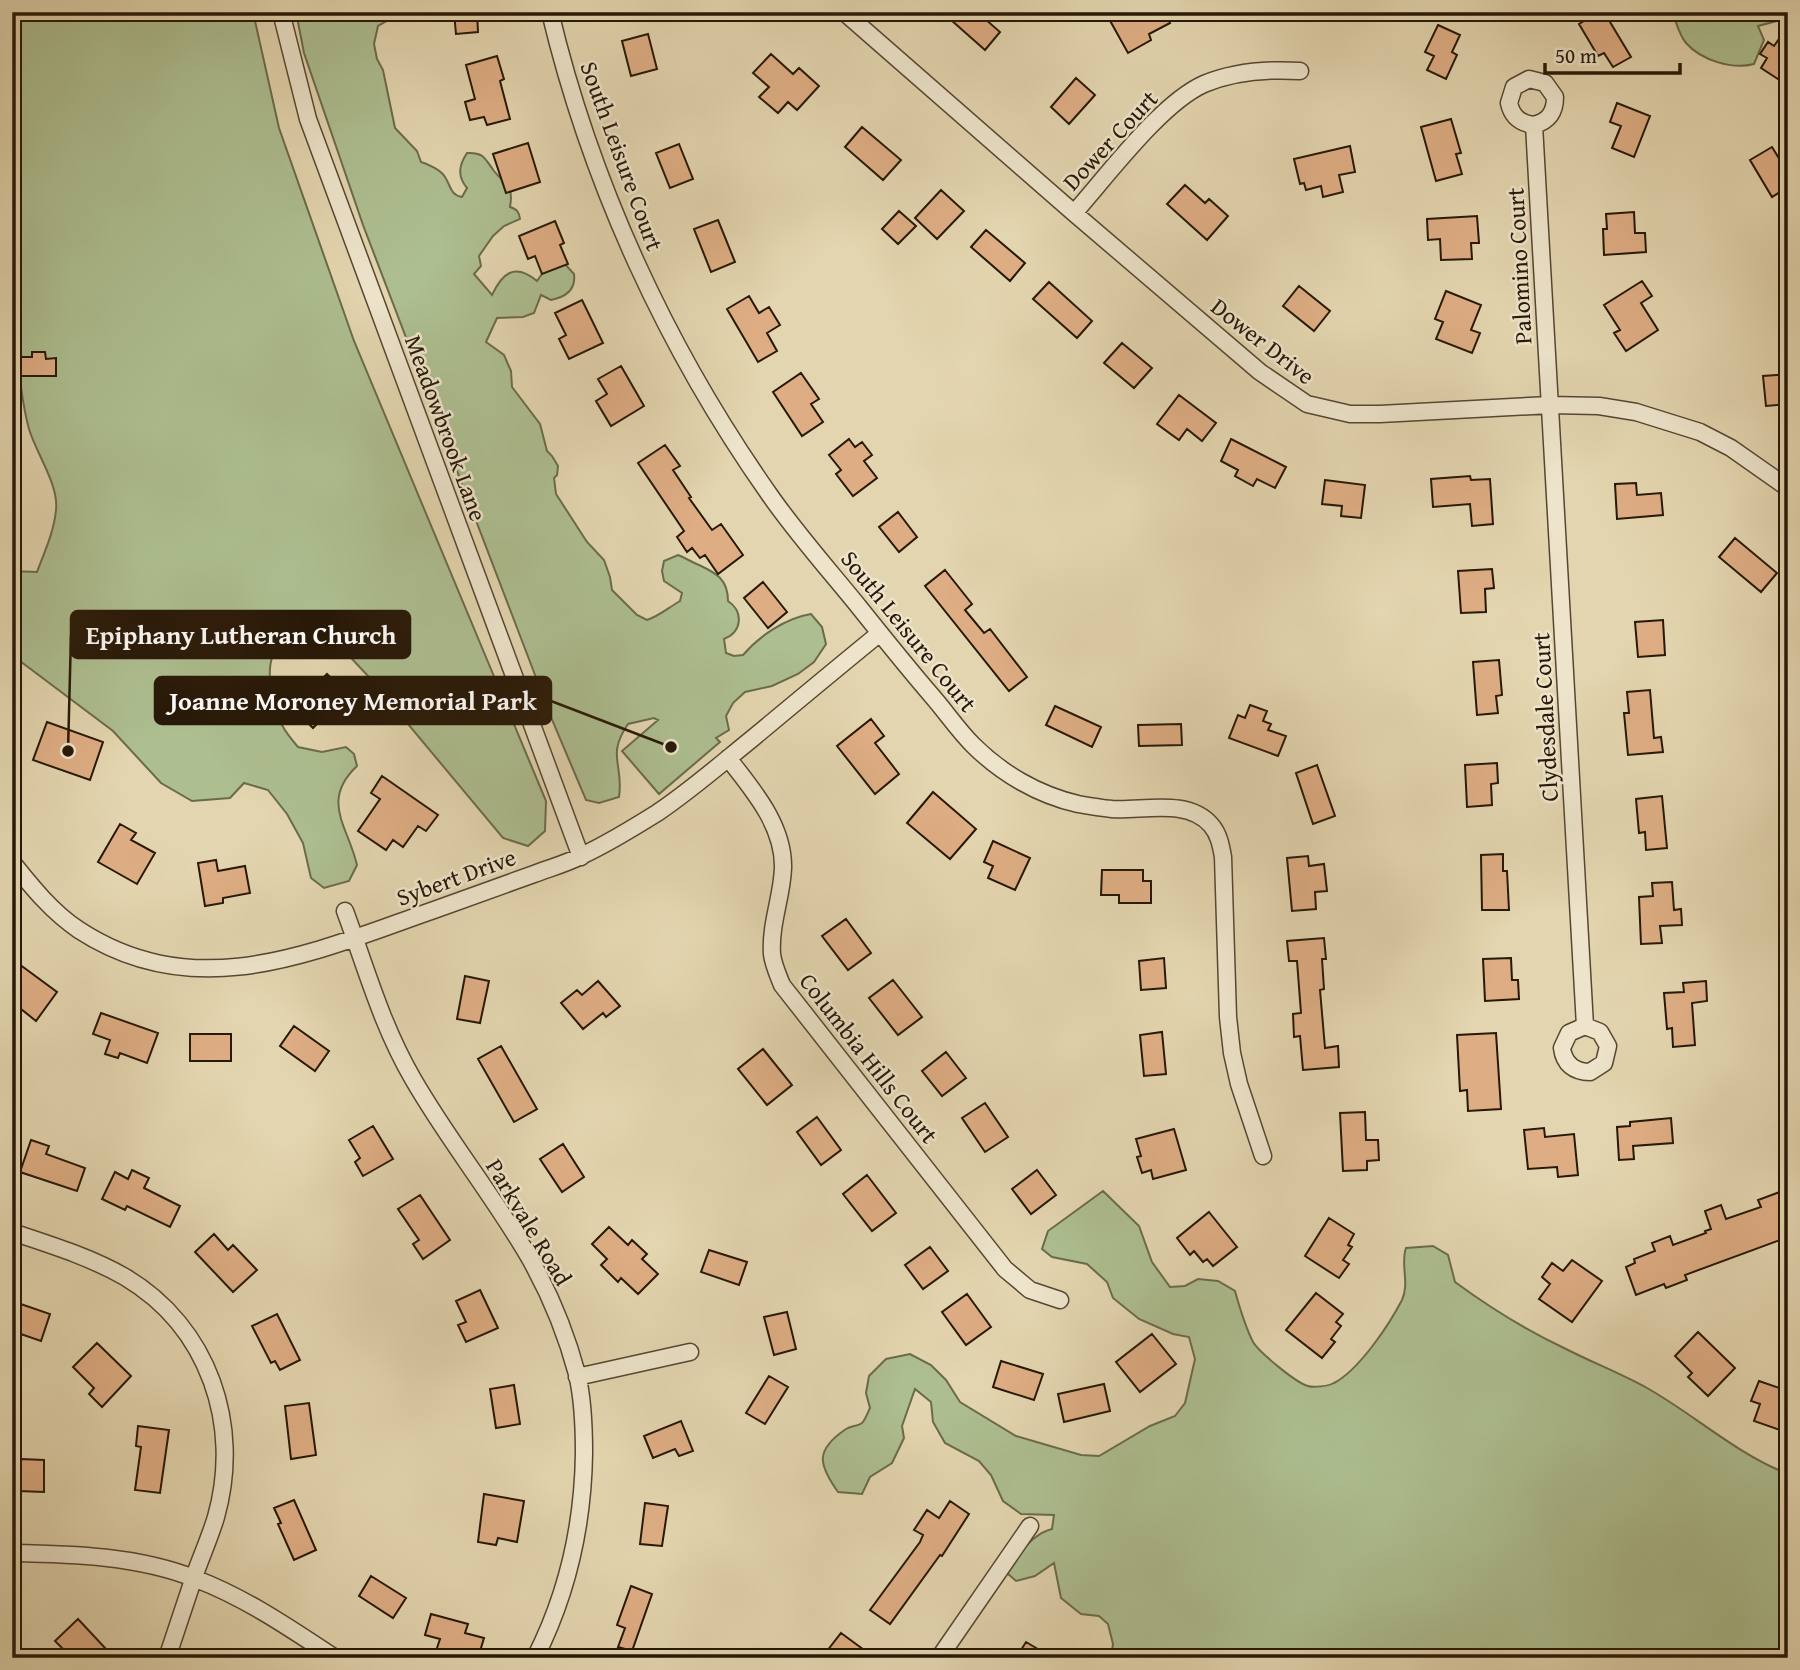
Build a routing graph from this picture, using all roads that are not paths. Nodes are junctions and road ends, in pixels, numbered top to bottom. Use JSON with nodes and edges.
{"nodes":[{"id":1,"x":281,"y":12,"type":"edge"},
{"id":2,"x":550,"y":12,"type":"edge"},
{"id":3,"x":844,"y":12,"type":"edge"},
{"id":4,"x":1300,"y":71,"type":"dead end"},
{"id":5,"x":1534,"y":125,"type":"dead end"},
{"id":6,"x":1074,"y":213,"type":"junction"},
{"id":7,"x":1550,"y":405,"type":"junction"},
{"id":8,"x":1788,"y":488,"type":"edge"},
{"id":9,"x":880,"y":633,"type":"junction"},
{"id":10,"x":728,"y":758,"type":"junction"},
{"id":11,"x":581,"y":857,"type":"junction"},
{"id":12,"x":12,"y":862,"type":"edge"},
{"id":13,"x":345,"y":911,"type":"dead end"},
{"id":14,"x":355,"y":937,"type":"junction"},
{"id":15,"x":1585,"y":1026,"type":"dead end"},
{"id":16,"x":1263,"y":1156,"type":"dead end"},
{"id":17,"x":12,"y":1232,"type":"edge"},
{"id":18,"x":1060,"y":1300,"type":"dead end"},
{"id":19,"x":691,"y":1352,"type":"dead end"},
{"id":20,"x":578,"y":1377,"type":"junction"},
{"id":21,"x":1030,"y":1526,"type":"dead end"},
{"id":22,"x":12,"y":1553,"type":"edge"},
{"id":23,"x":194,"y":1577,"type":"junction"},
{"id":24,"x":167,"y":1658,"type":"edge"},
{"id":25,"x":335,"y":1658,"type":"edge"},
{"id":26,"x":535,"y":1658,"type":"edge"},
{"id":27,"x":939,"y":1658,"type":"edge"}],
"edges":[{"from":1,"to":11,"type":"street","name":"Meadowbrook Lane"},
{"from":2,"to":9,"type":"street","name":"South Leisure Court"},
{"from":3,"to":6,"type":"street","name":"Dower Drive"},
{"from":4,"to":6,"type":"street","name":"Dower Court"},
{"from":5,"to":7,"type":"street","name":"Palomino Court"},
{"from":6,"to":7,"type":"street","name":"Dower Drive"},
{"from":7,"to":8,"type":"street","name":"Dower Drive"},
{"from":7,"to":15,"type":"street","name":"Clydesdale Court"},
{"from":9,"to":10,"type":"street","name":"Sybert Drive"},
{"from":9,"to":16,"type":"street","name":"South Leisure Court"},
{"from":10,"to":11,"type":"street","name":"Sybert Drive"},
{"from":10,"to":18,"type":"street","name":"Columbia Hills Court"},
{"from":11,"to":14,"type":"street","name":"Sybert Drive"},
{"from":12,"to":14,"type":"street","name":"Sybert Drive"},
{"from":13,"to":14,"type":"street","name":"Parkvale Road"},
{"from":14,"to":20,"type":"street","name":"Parkvale Road"},
{"from":17,"to":23,"type":"street"},
{"from":19,"to":20,"type":"street"},
{"from":20,"to":26,"type":"street","name":"Parkvale Road"},
{"from":21,"to":27,"type":"street"},
{"from":22,"to":23,"type":"street"},
{"from":23,"to":24,"type":"street"},
{"from":23,"to":25,"type":"street"}]}
